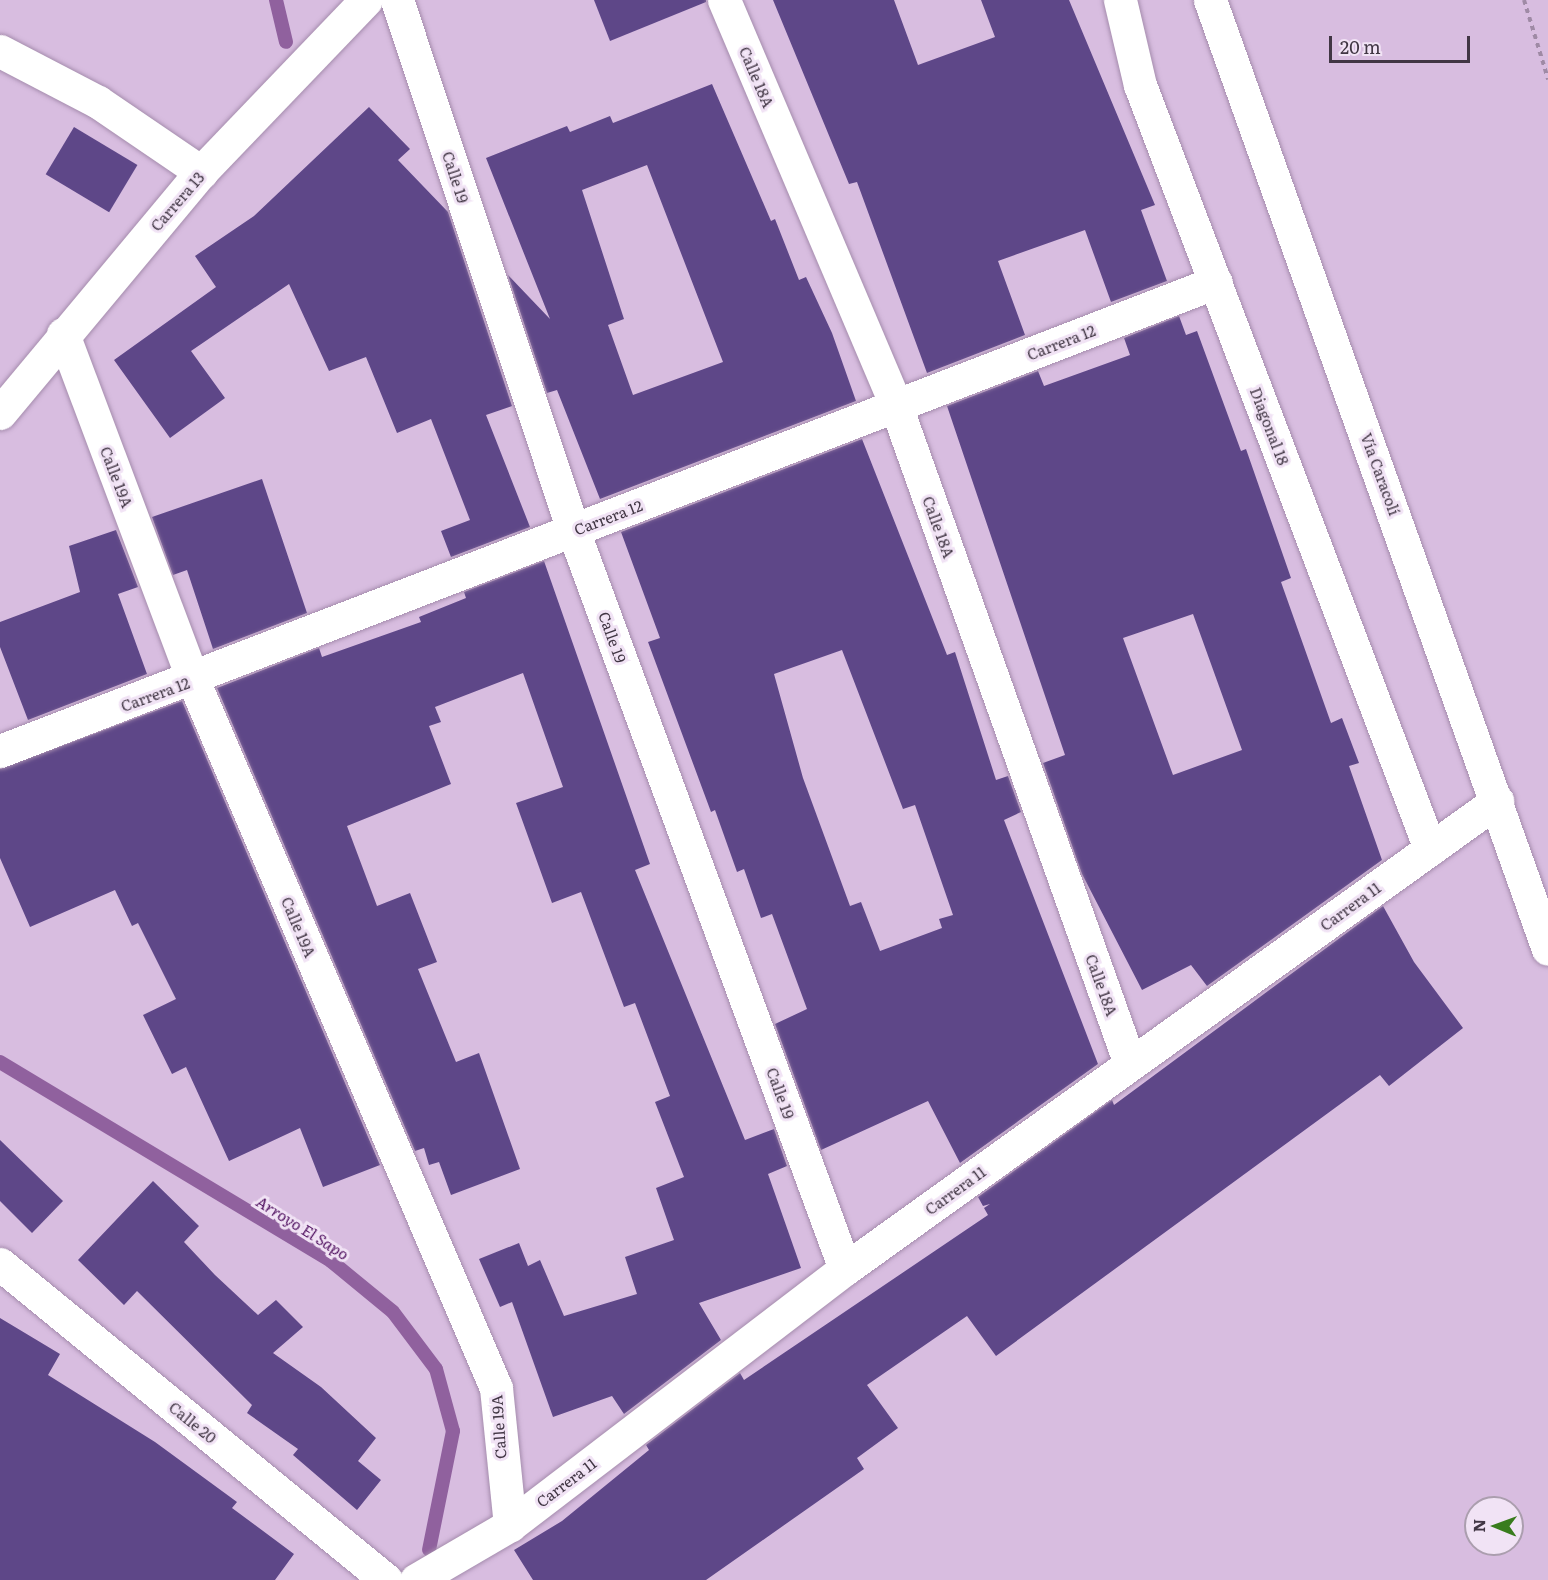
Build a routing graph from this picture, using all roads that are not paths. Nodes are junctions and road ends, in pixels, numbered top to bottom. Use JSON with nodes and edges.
{"nodes":[{"id":1,"x":366,"y":0,"type":"edge"},
{"id":2,"x":397,"y":0,"type":"edge"},
{"id":3,"x":724,"y":0,"type":"edge"},
{"id":4,"x":1120,"y":0,"type":"edge"},
{"id":5,"x":1210,"y":0,"type":"edge"},
{"id":6,"x":0,"y":51,"type":"edge"},
{"id":7,"x":201,"y":172,"type":"junction"},
{"id":8,"x":1216,"y":282,"type":"junction"},
{"id":9,"x":63,"y":334,"type":"junction"},
{"id":10,"x":896,"y":406,"type":"junction"},
{"id":11,"x":0,"y":413,"type":"edge"},
{"id":12,"x":573,"y":530,"type":"junction"},
{"id":13,"x":193,"y":680,"type":"junction"},
{"id":14,"x":0,"y":751,"type":"edge"},
{"id":15,"x":1497,"y":801,"type":"junction"},
{"id":16,"x":1430,"y":849,"type":"junction"},
{"id":17,"x":1548,"y":949,"type":"edge"},
{"id":18,"x":1130,"y":1064,"type":"junction"},
{"id":19,"x":0,"y":1264,"type":"edge"},
{"id":20,"x":845,"y":1269,"type":"junction"},
{"id":21,"x":510,"y":1525,"type":"junction"},
{"id":22,"x":430,"y":1574,"type":"edge"},
{"id":23,"x":386,"y":1580,"type":"edge"}],
"edges":[{"from":1,"to":7,"type":"street","name":"Carrera 13"},
{"from":2,"to":12,"type":"street","name":"Calle 19"},
{"from":3,"to":10,"type":"street","name":"Calle 18A"},
{"from":4,"to":8,"type":"street","name":"Diagonal 18"},
{"from":5,"to":15,"type":"street","name":"Vía Caracolí"},
{"from":6,"to":7,"type":"street"},
{"from":7,"to":9,"type":"street","name":"Carrera 13"},
{"from":8,"to":10,"type":"street","name":"Carrera 12"},
{"from":8,"to":16,"type":"street","name":"Diagonal 18"},
{"from":9,"to":11,"type":"street","name":"Carrera 13"},
{"from":9,"to":13,"type":"street","name":"Calle 19A"},
{"from":10,"to":12,"type":"street","name":"Carrera 12"},
{"from":10,"to":18,"type":"street","name":"Calle 18A"},
{"from":12,"to":13,"type":"street","name":"Carrera 12"},
{"from":12,"to":20,"type":"street","name":"Calle 19"},
{"from":13,"to":14,"type":"street","name":"Carrera 12"},
{"from":13,"to":21,"type":"street","name":"Calle 19A"},
{"from":15,"to":16,"type":"street","name":"Carrera 11"},
{"from":15,"to":17,"type":"street","name":"Vía Caracolí"},
{"from":16,"to":18,"type":"street","name":"Carrera 11"},
{"from":18,"to":20,"type":"street","name":"Carrera 11"},
{"from":19,"to":23,"type":"street","name":"Calle 20"},
{"from":20,"to":21,"type":"street","name":"Carrera 11"},
{"from":21,"to":22,"type":"street","name":"Carrera 11"}]}
